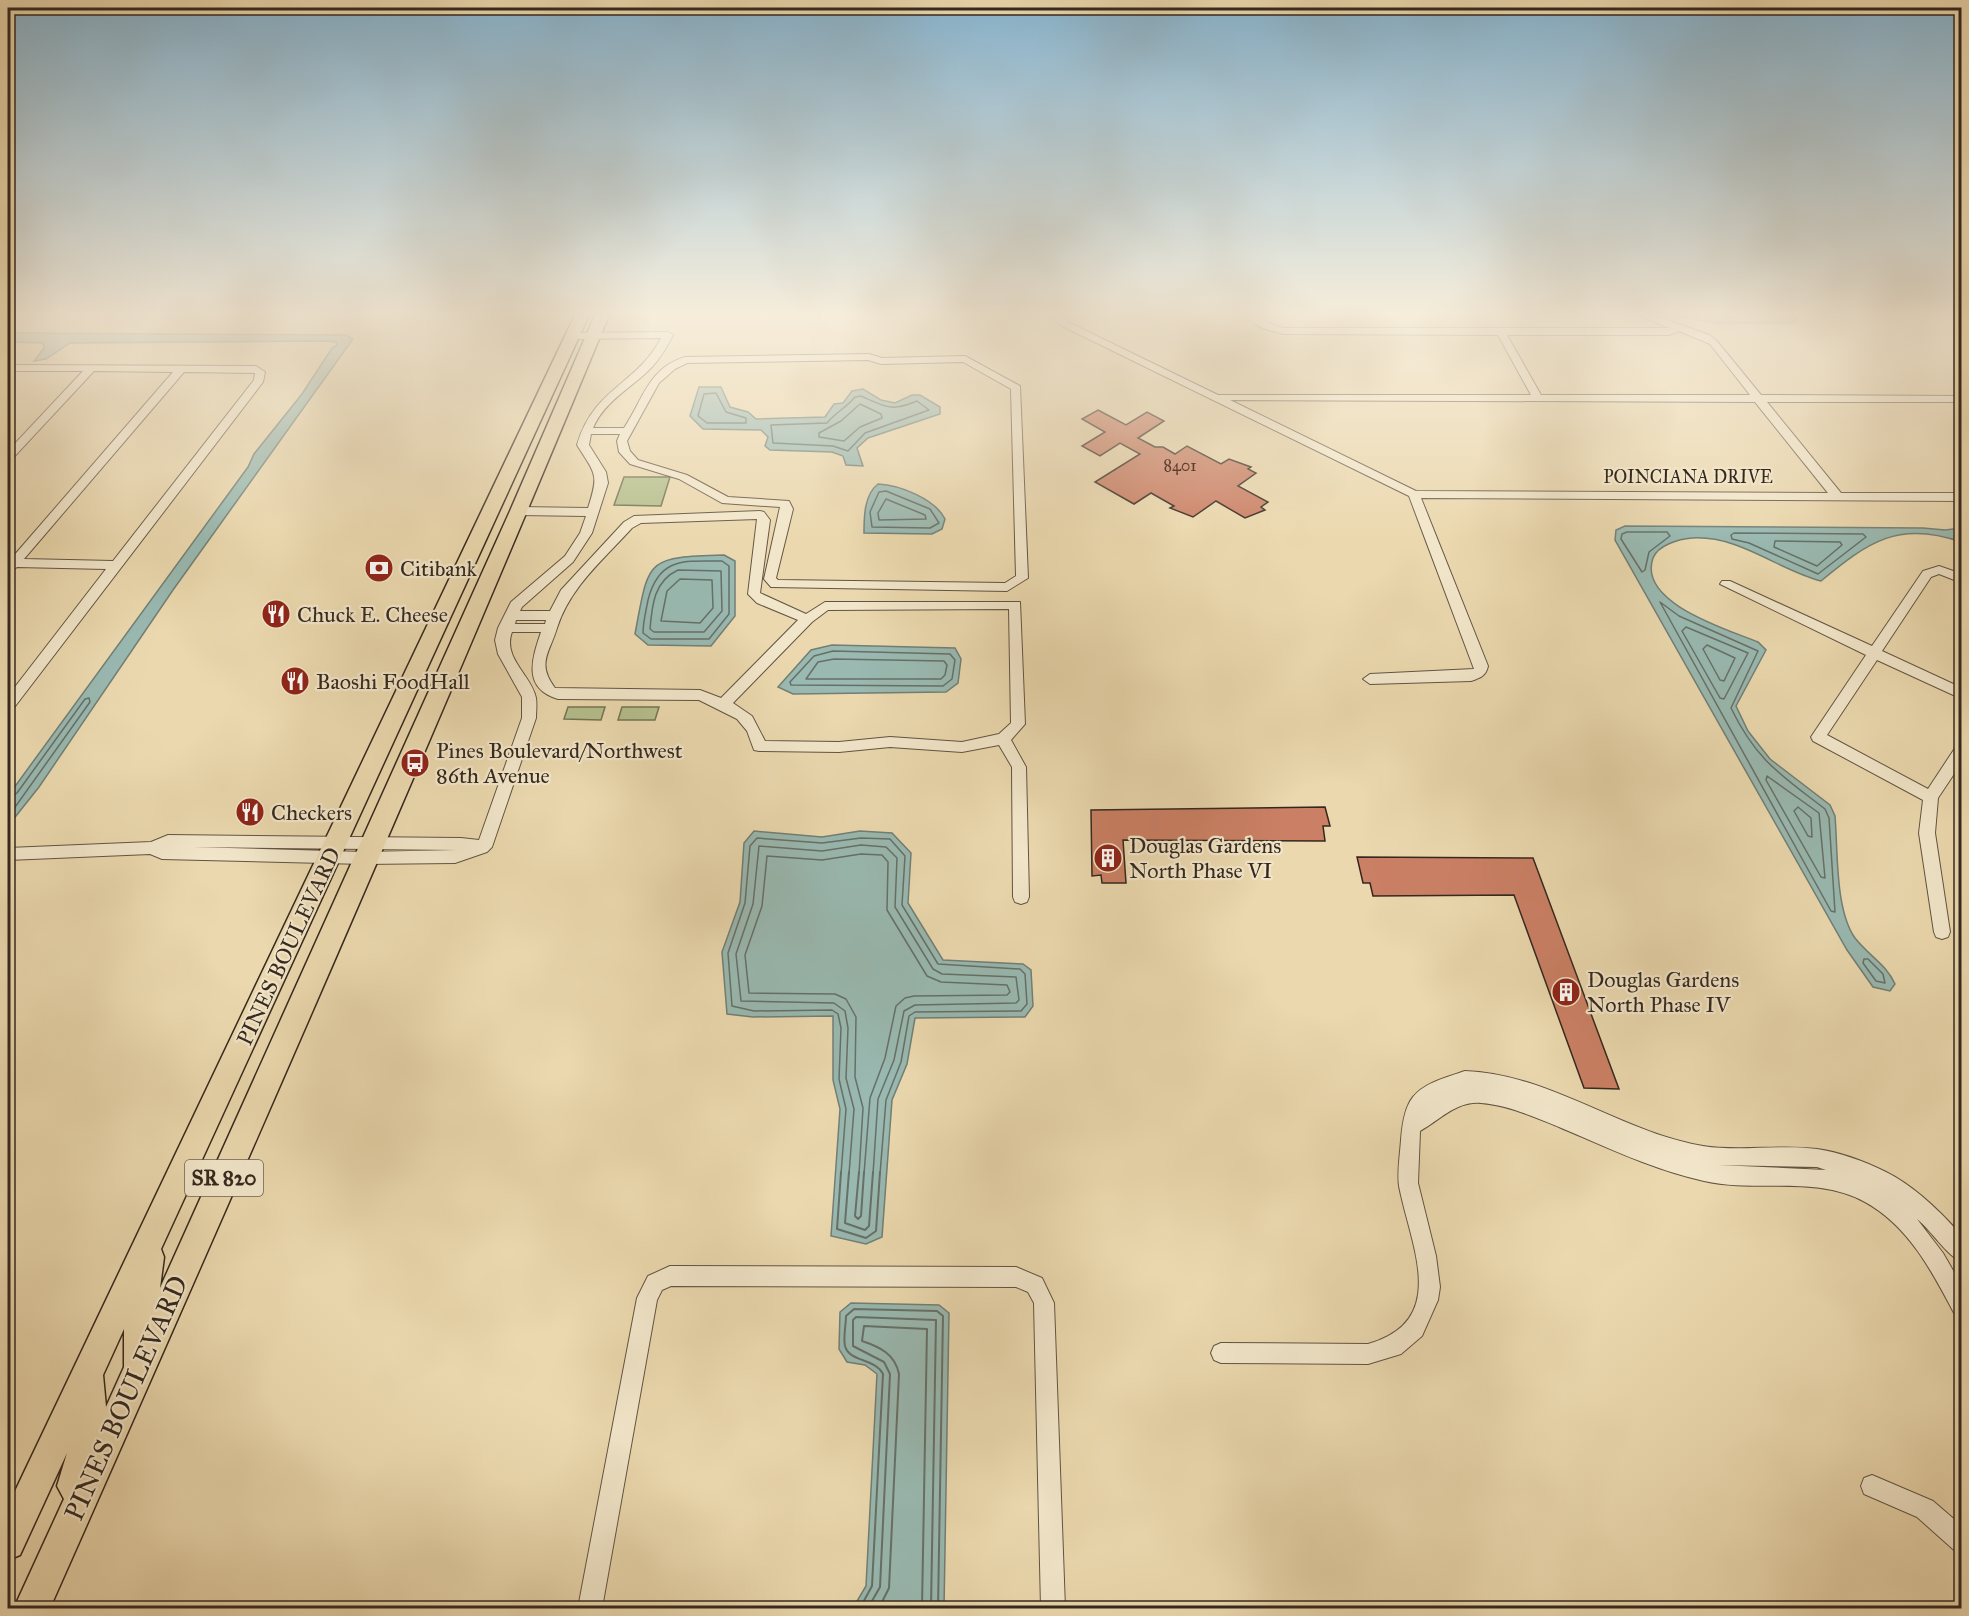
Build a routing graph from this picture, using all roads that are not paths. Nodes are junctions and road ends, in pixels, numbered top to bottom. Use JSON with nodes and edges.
{"nodes":[{"id":1,"x":71,"y":390,"type":"edge"},
{"id":2,"x":162,"y":390,"type":"edge"},
{"id":3,"x":252,"y":390,"type":"edge"},
{"id":4,"x":546,"y":390,"type":"edge"},
{"id":5,"x":570,"y":390,"type":"edge"},
{"id":6,"x":616,"y":390,"type":"edge"},
{"id":7,"x":649,"y":390,"type":"edge"},
{"id":8,"x":1016,"y":390,"type":"edge"},
{"id":9,"x":1203,"y":390,"type":"edge"},
{"id":10,"x":1534,"y":390,"type":"edge"},
{"id":11,"x":1753,"y":390,"type":"edge"},
{"id":12,"x":1219,"y":398,"type":"junction"},
{"id":13,"x":1538,"y":398,"type":"junction"},
{"id":14,"x":1759,"y":398,"type":"junction"},
{"id":15,"x":1962,"y":399,"type":"edge"},
{"id":16,"x":529,"y":427,"type":"junction"},
{"id":17,"x":587,"y":431,"type":"junction"},
{"id":18,"x":627,"y":431,"type":"junction"},
{"id":19,"x":8,"y":457,"type":"edge"},
{"id":20,"x":1414,"y":494,"type":"junction"},
{"id":21,"x":1837,"y":496,"type":"junction"},
{"id":22,"x":1962,"y":497,"type":"edge"},
{"id":23,"x":519,"y":511,"type":"junction"},
{"id":24,"x":594,"y":512,"type":"junction"},
{"id":25,"x":477,"y":538,"type":"junction"},
{"id":26,"x":117,"y":565,"type":"junction"},
{"id":27,"x":9,"y":566,"type":"edge"},
{"id":28,"x":1962,"y":579,"type":"edge"},
{"id":29,"x":1726,"y":584,"type":"dead end"},
{"id":30,"x":807,"y":619,"type":"junction"},
{"id":31,"x":508,"y":622,"type":"junction"},
{"id":32,"x":552,"y":622,"type":"junction"},
{"id":33,"x":459,"y":644,"type":"junction"},
{"id":34,"x":1874,"y":651,"type":"junction"},
{"id":35,"x":1370,"y":679,"type":"dead end"},
{"id":36,"x":1962,"y":694,"type":"edge"},
{"id":37,"x":723,"y":704,"type":"junction"},
{"id":38,"x":8,"y":705,"type":"edge"},
{"id":39,"x":1003,"y":739,"type":"junction"},
{"id":40,"x":1962,"y":749,"type":"edge"},
{"id":41,"x":1931,"y":797,"type":"junction"},
{"id":42,"x":334,"y":849,"type":"junction"},
{"id":43,"x":368,"y":850,"type":"junction"},
{"id":44,"x":8,"y":854,"type":"edge"},
{"id":45,"x":1021,"y":897,"type":"dead end"},
{"id":46,"x":1942,"y":932,"type":"dead end"},
{"id":47,"x":1840,"y":1173,"type":"junction"},
{"id":48,"x":150,"y":1240,"type":"junction"},
{"id":49,"x":1962,"y":1252,"type":"edge"},
{"id":50,"x":1962,"y":1308,"type":"edge"},
{"id":51,"x":1221,"y":1353,"type":"dead end"},
{"id":52,"x":139,"y":1371,"type":"junction"},
{"id":53,"x":87,"y":1373,"type":"junction"},
{"id":54,"x":1872,"y":1486,"type":"dead end"},
{"id":55,"x":72,"y":1517,"type":"junction"},
{"id":56,"x":1962,"y":1542,"type":"edge"},
{"id":57,"x":8,"y":1543,"type":"edge"},
{"id":58,"x":32,"y":1608,"type":"edge"},
{"id":59,"x":590,"y":1608,"type":"edge"},
{"id":60,"x":1053,"y":1608,"type":"edge"}],
"edges":[{"from":1,"to":19,"type":"street"},
{"from":2,"to":27,"type":"street"},
{"from":3,"to":26,"type":"street"},
{"from":4,"to":16,"type":"highway","name":"PINES BOULEVARD","number":"SR 820"},
{"from":5,"to":23,"type":"highway","name":"PINES BOULEVARD","number":"SR 820"},
{"from":6,"to":17,"type":"street"},
{"from":7,"to":18,"type":"street"},
{"from":8,"to":18,"type":"street"},
{"from":9,"to":12,"type":"street"},
{"from":10,"to":13,"type":"street"},
{"from":11,"to":14,"type":"street"},
{"from":12,"to":13,"type":"street"},
{"from":12,"to":20,"type":"street"},
{"from":13,"to":14,"type":"street"},
{"from":14,"to":15,"type":"street"},
{"from":14,"to":21,"type":"street"},
{"from":16,"to":23,"type":"highway"},
{"from":16,"to":25,"type":"highway","name":"PINES BOULEVARD","number":"SR 820"},
{"from":17,"to":18,"type":"street"},
{"from":17,"to":24,"type":"street"},
{"from":20,"to":21,"type":"street","name":"POINCIANA DRIVE"},
{"from":20,"to":35,"type":"street"},
{"from":21,"to":22,"type":"street","name":"POINCIANA DRIVE"},
{"from":23,"to":24,"type":"street"},
{"from":23,"to":33,"type":"highway","name":"PINES BOULEVARD","number":"SR 820"},
{"from":24,"to":31,"type":"street"},
{"from":25,"to":33,"type":"highway"},
{"from":25,"to":42,"type":"highway","name":"PINES BOULEVARD","number":"SR 820"},
{"from":26,"to":27,"type":"street"},
{"from":26,"to":38,"type":"street"},
{"from":28,"to":34,"type":"street"},
{"from":29,"to":34,"type":"street"},
{"from":30,"to":32,"type":"street"},
{"from":30,"to":37,"type":"street"},
{"from":30,"to":39,"type":"street"},
{"from":31,"to":32,"type":"street"},
{"from":31,"to":43,"type":"street","name":"PINES BOULEVARD"},
{"from":32,"to":37,"type":"street"},
{"from":33,"to":43,"type":"highway","name":"PINES BOULEVARD","number":"SR 820"},
{"from":34,"to":36,"type":"street"},
{"from":34,"to":41,"type":"street"},
{"from":37,"to":39,"type":"street"},
{"from":39,"to":45,"type":"street"},
{"from":40,"to":41,"type":"street"},
{"from":41,"to":46,"type":"street"},
{"from":42,"to":43,"type":"street"},
{"from":42,"to":44,"type":"street"},
{"from":42,"to":48,"type":"highway","name":"PINES BOULEVARD","number":"SR 820"},
{"from":43,"to":52,"type":"highway","name":"PINES BOULEVARD","number":"SR 820"},
{"from":47,"to":49,"type":"street"},
{"from":47,"to":50,"type":"street"},
{"from":47,"to":51,"type":"street"},
{"from":48,"to":52,"type":"highway"},
{"from":48,"to":53,"type":"highway","name":"PINES BOULEVARD","number":"SR 820"},
{"from":52,"to":55,"type":"highway","name":"PINES BOULEVARD","number":"SR 820"},
{"from":53,"to":55,"type":"highway"},
{"from":53,"to":57,"type":"highway","name":"PINES BOULEVARD","number":"SR 820"},
{"from":54,"to":56,"type":"street"},
{"from":55,"to":58,"type":"highway","name":"PINES BOULEVARD","number":"SR 820"},
{"from":59,"to":60,"type":"street"}]}
